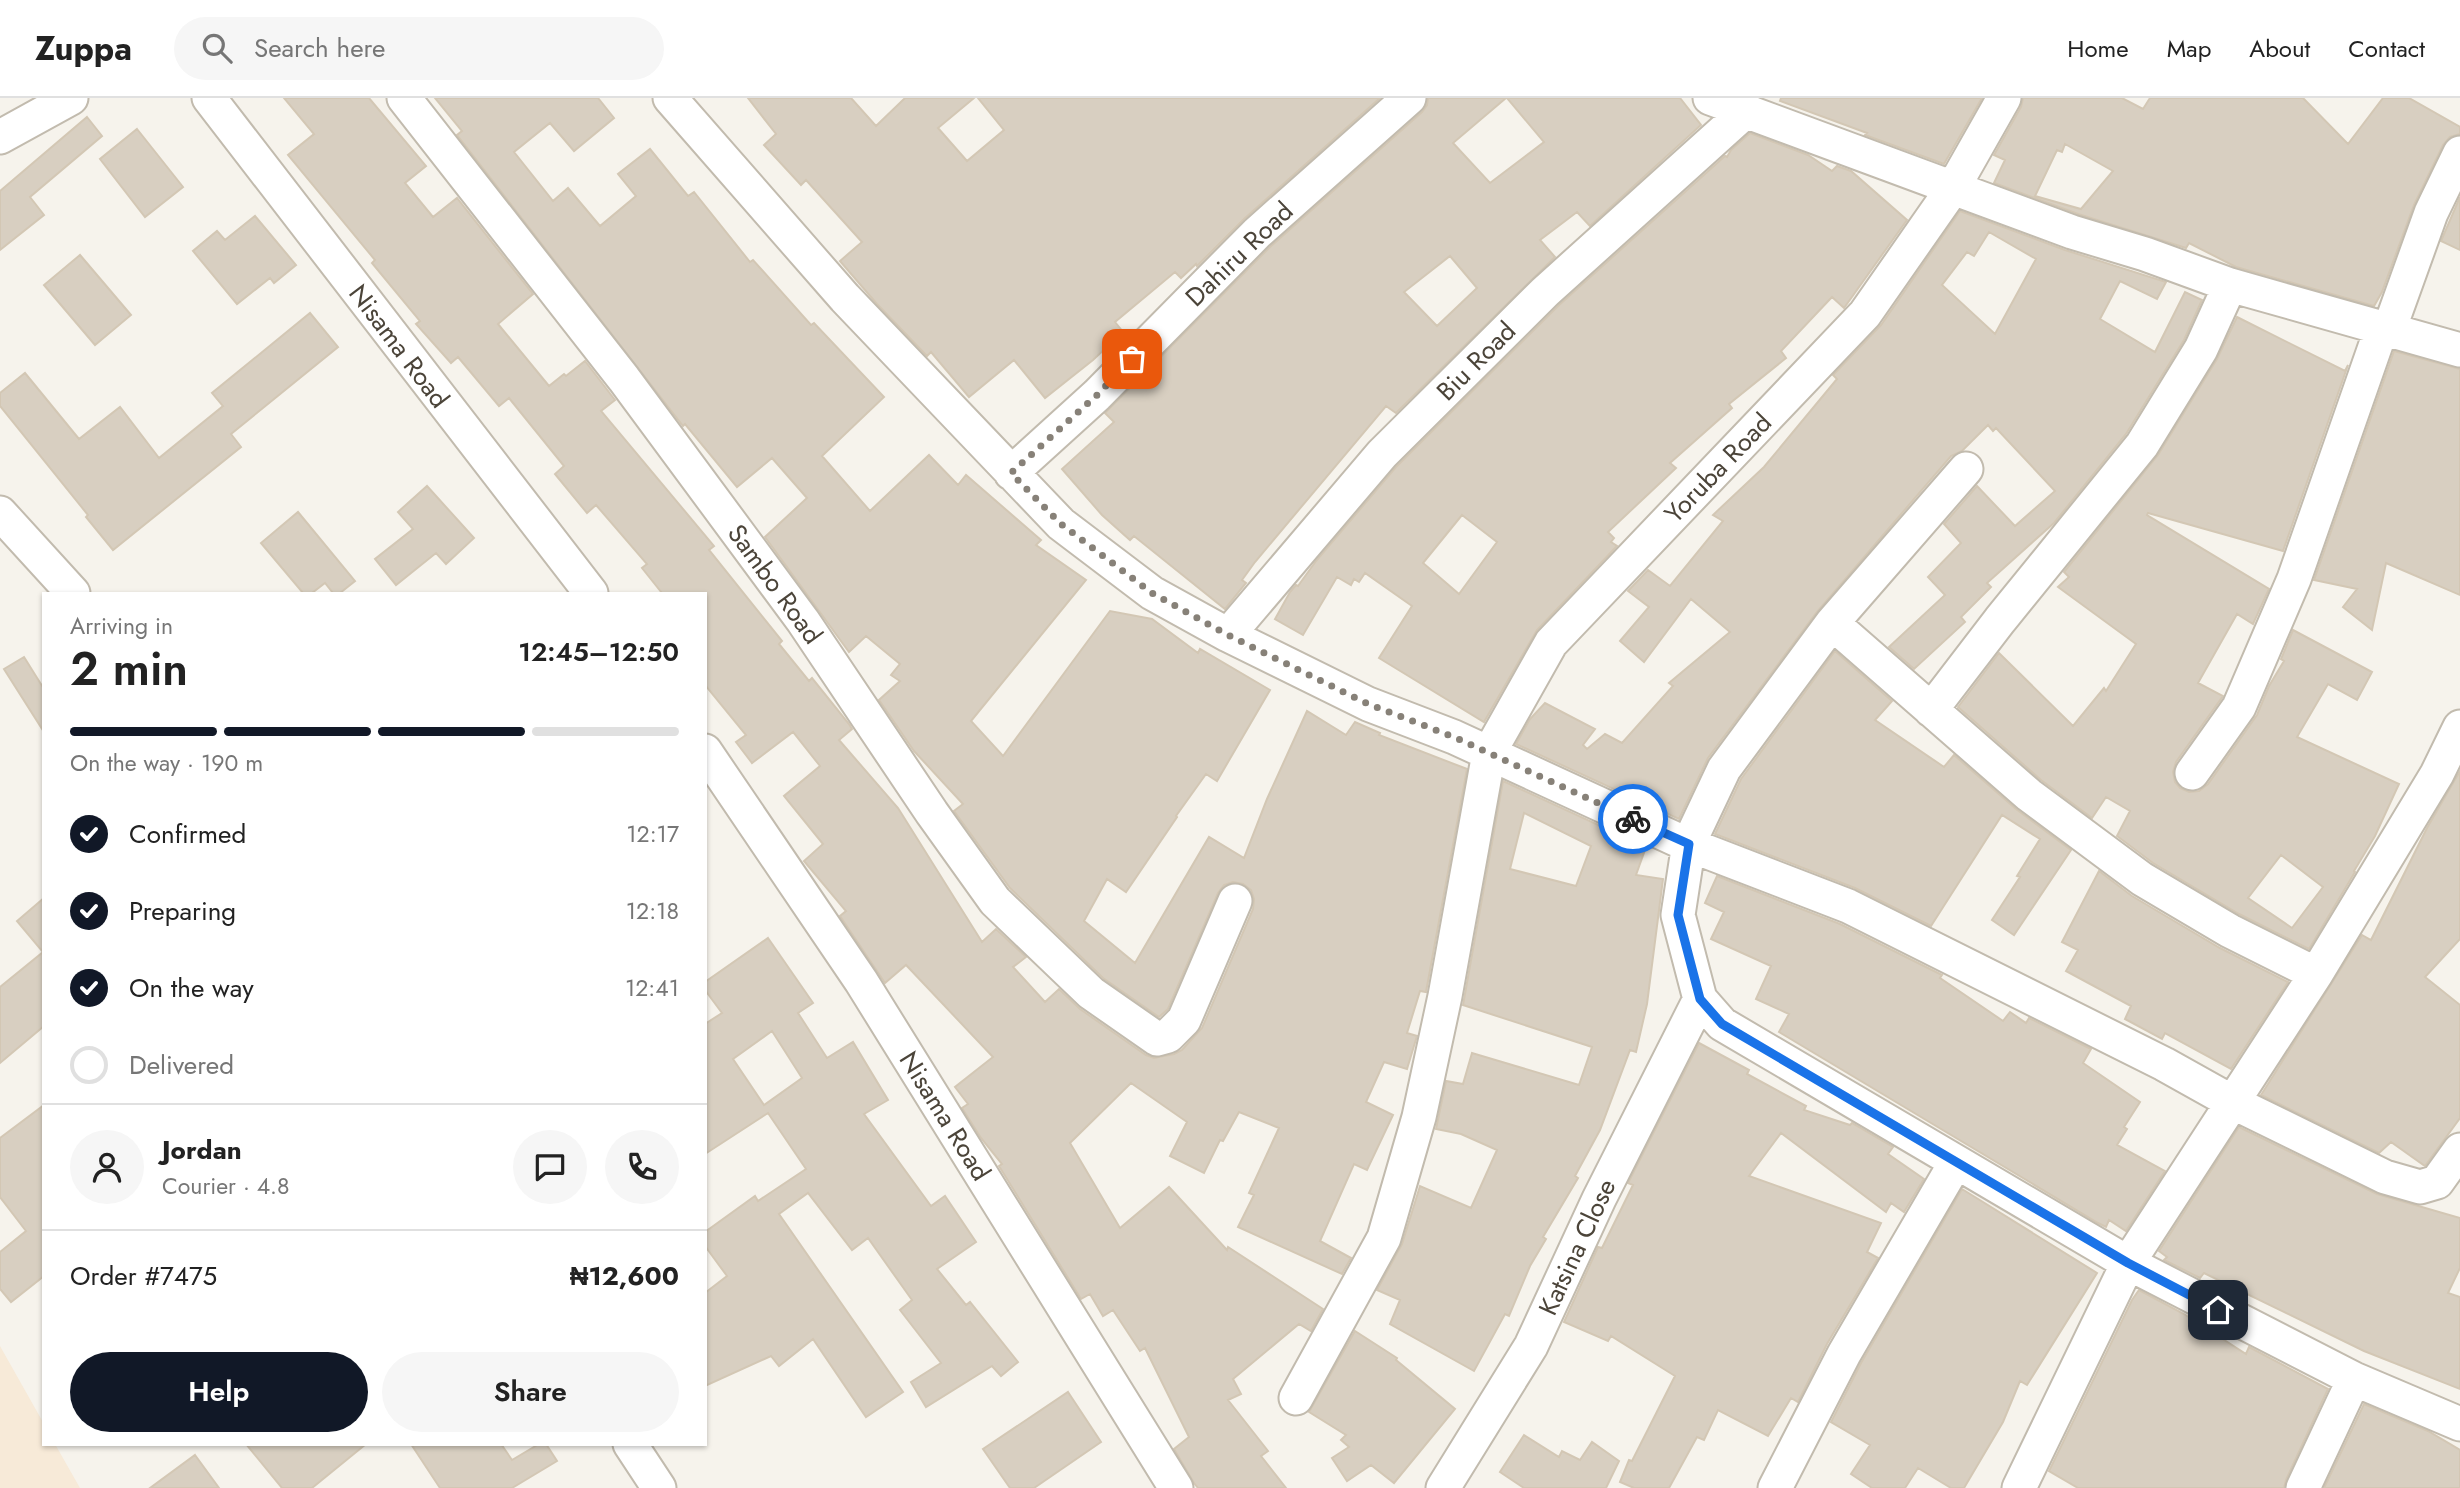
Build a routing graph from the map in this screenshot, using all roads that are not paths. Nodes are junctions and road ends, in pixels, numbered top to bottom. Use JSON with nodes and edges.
{"nodes":[{"id":1,"x":71,"y":98,"type":"edge"},
{"id":2,"x":209,"y":98,"type":"edge"},
{"id":3,"x":404,"y":98,"type":"edge"},
{"id":4,"x":670,"y":98,"type":"edge"},
{"id":5,"x":1409,"y":98,"type":"edge"},
{"id":6,"x":1710,"y":98,"type":"edge"},
{"id":7,"x":2004,"y":98,"type":"edge"},
{"id":8,"x":1747,"y":110,"type":"junction"},
{"id":9,"x":0,"y":137,"type":"edge"},
{"id":10,"x":2460,"y":153,"type":"edge"},
{"id":11,"x":1953,"y":188,"type":"junction"},
{"id":12,"x":2230,"y":285,"type":"junction"},
{"id":13,"x":2385,"y":329,"type":"junction"},
{"id":14,"x":2460,"y":350,"type":"edge"},
{"id":15,"x":1966,"y":469,"type":"dead end"},
{"id":16,"x":1011,"y":473,"type":"junction"},
{"id":17,"x":0,"y":513,"type":"edge"},
{"id":18,"x":72,"y":592,"type":"edge"},
{"id":19,"x":590,"y":592,"type":"edge"},
{"id":20,"x":1832,"y":623,"type":"junction"},
{"id":21,"x":1228,"y":635,"type":"junction"},
{"id":22,"x":1931,"y":710,"type":"junction"},
{"id":23,"x":2460,"y":727,"type":"edge"},
{"id":24,"x":1489,"y":753,"type":"junction"},
{"id":25,"x":707,"y":754,"type":"edge"},
{"id":26,"x":2192,"y":773,"type":"dead end"},
{"id":27,"x":2448,"y":780,"type":"edge"},
{"id":28,"x":1689,"y":844,"type":"junction"},
{"id":29,"x":1235,"y":901,"type":"dead end"},
{"id":30,"x":2316,"y":974,"type":"junction"},
{"id":31,"x":1700,"y":999,"type":"junction"},
{"id":32,"x":2232,"y":1102,"type":"junction"},
{"id":33,"x":2460,"y":1150,"type":"edge"},
{"id":34,"x":1956,"y":1162,"type":"junction"},
{"id":35,"x":2128,"y":1263,"type":"junction"},
{"id":36,"x":2354,"y":1379,"type":"junction"},
{"id":37,"x":1296,"y":1398,"type":"dead end"},
{"id":38,"x":2460,"y":1424,"type":"edge"},
{"id":39,"x":631,"y":1446,"type":"edge"},
{"id":40,"x":659,"y":1488,"type":"edge"},
{"id":41,"x":1176,"y":1488,"type":"edge"},
{"id":42,"x":1443,"y":1488,"type":"edge"},
{"id":43,"x":1775,"y":1488,"type":"edge"},
{"id":44,"x":2019,"y":1488,"type":"edge"},
{"id":45,"x":2303,"y":1488,"type":"edge"}],
"edges":[{"from":1,"to":9,"type":"street"},
{"from":2,"to":19,"type":"street","name":"Nisama Road"},
{"from":3,"to":29,"type":"street","name":"Sambo Road"},
{"from":4,"to":16,"type":"street"},
{"from":5,"to":16,"type":"street","name":"Dahiru Road"},
{"from":6,"to":8,"type":"street"},
{"from":7,"to":11,"type":"street","name":"Yoruba Road"},
{"from":8,"to":11,"type":"street"},
{"from":8,"to":21,"type":"street","name":"Biu Road"},
{"from":10,"to":13,"type":"street"},
{"from":11,"to":12,"type":"street"},
{"from":11,"to":24,"type":"street","name":"Yoruba Road"},
{"from":12,"to":13,"type":"street"},
{"from":12,"to":22,"type":"street"},
{"from":13,"to":14,"type":"street"},
{"from":13,"to":26,"type":"street"},
{"from":15,"to":20,"type":"street"},
{"from":16,"to":21,"type":"street"},
{"from":17,"to":18,"type":"street"},
{"from":20,"to":22,"type":"street"},
{"from":20,"to":28,"type":"street"},
{"from":21,"to":24,"type":"street"},
{"from":22,"to":30,"type":"street"},
{"from":23,"to":27,"type":"street"},
{"from":24,"to":28,"type":"street"},
{"from":24,"to":37,"type":"street","name":"Yoruba Road"},
{"from":25,"to":41,"type":"street","name":"Nisama Road"},
{"from":27,"to":30,"type":"street"},
{"from":28,"to":31,"type":"street"},
{"from":28,"to":32,"type":"street"},
{"from":30,"to":32,"type":"street"},
{"from":31,"to":34,"type":"street"},
{"from":31,"to":42,"type":"street","name":"Katsina Close"},
{"from":32,"to":33,"type":"street"},
{"from":32,"to":35,"type":"street"},
{"from":34,"to":35,"type":"street"},
{"from":34,"to":43,"type":"street"},
{"from":35,"to":36,"type":"street"},
{"from":35,"to":44,"type":"street"},
{"from":36,"to":38,"type":"street"},
{"from":36,"to":45,"type":"street"},
{"from":39,"to":40,"type":"street"}]}
